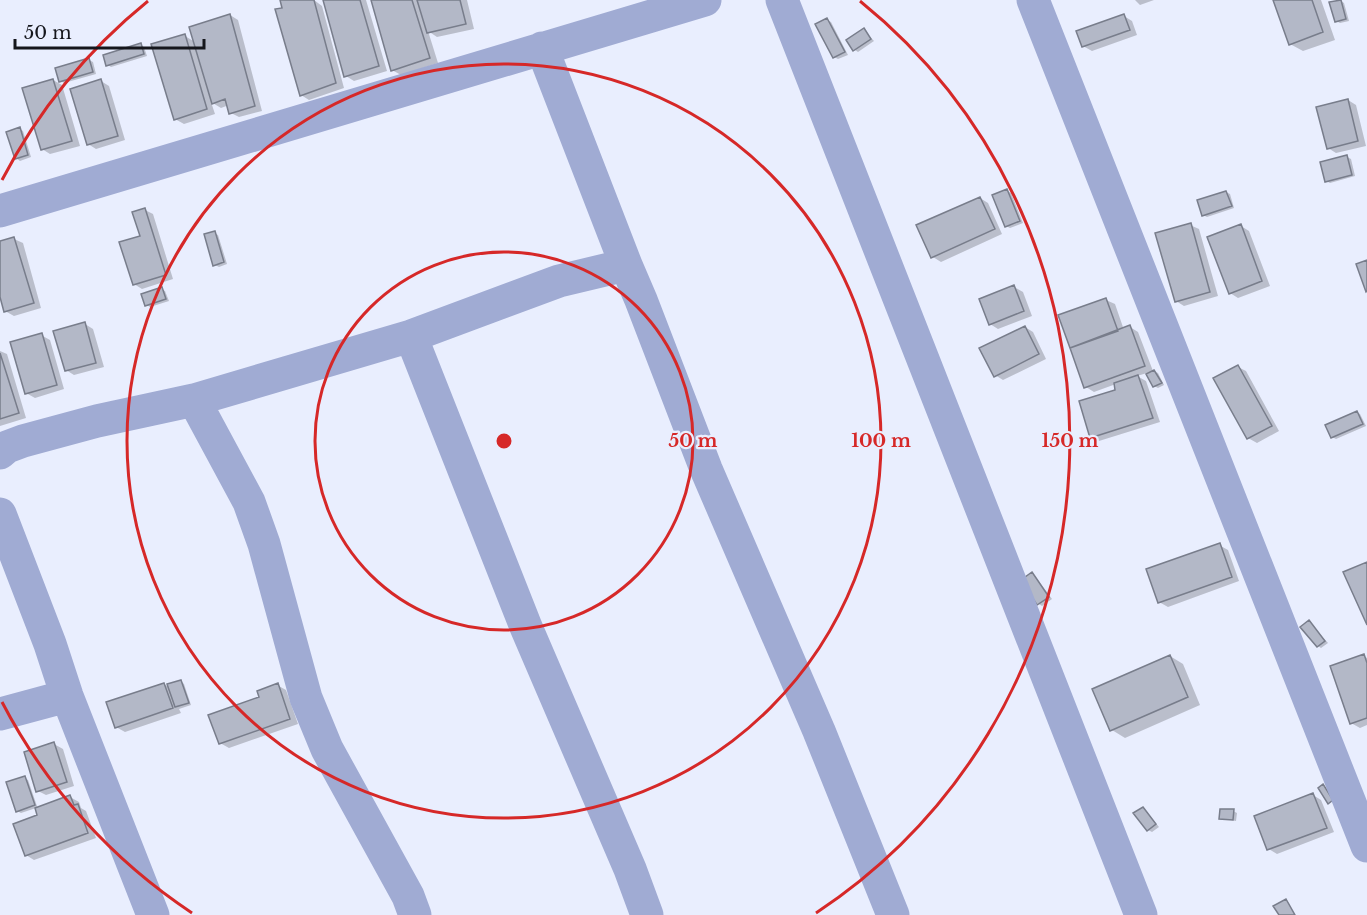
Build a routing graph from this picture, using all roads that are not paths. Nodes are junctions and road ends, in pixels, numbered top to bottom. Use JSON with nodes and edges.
{"nodes":[{"id":1,"x":705,"y":0,"type":"edge"},
{"id":2,"x":782,"y":0,"type":"edge"},
{"id":3,"x":1033,"y":0,"type":"edge"},
{"id":4,"x":542,"y":48,"type":"junction"},
{"id":5,"x":0,"y":211,"type":"edge"},
{"id":6,"x":626,"y":265,"type":"junction"},
{"id":7,"x":411,"y":336,"type":"junction"},
{"id":8,"x":194,"y":400,"type":"junction"},
{"id":9,"x":0,"y":453,"type":"edge"},
{"id":10,"x":0,"y":514,"type":"edge"},
{"id":11,"x":67,"y":696,"type":"junction"},
{"id":12,"x":0,"y":714,"type":"edge"},
{"id":13,"x":1367,"y":846,"type":"edge"},
{"id":14,"x":153,"y":915,"type":"edge"},
{"id":15,"x":415,"y":915,"type":"edge"},
{"id":16,"x":647,"y":915,"type":"edge"},
{"id":17,"x":893,"y":915,"type":"edge"},
{"id":18,"x":1142,"y":915,"type":"edge"}],
"edges":[{"from":1,"to":4,"type":"street"},
{"from":2,"to":18,"type":"street"},
{"from":3,"to":13,"type":"street"},
{"from":4,"to":5,"type":"street"},
{"from":4,"to":6,"type":"street"},
{"from":6,"to":7,"type":"street"},
{"from":6,"to":17,"type":"street"},
{"from":7,"to":8,"type":"street"},
{"from":7,"to":16,"type":"street"},
{"from":8,"to":9,"type":"street"},
{"from":8,"to":15,"type":"street"},
{"from":10,"to":11,"type":"street"},
{"from":11,"to":12,"type":"street"},
{"from":11,"to":14,"type":"street"}]}
